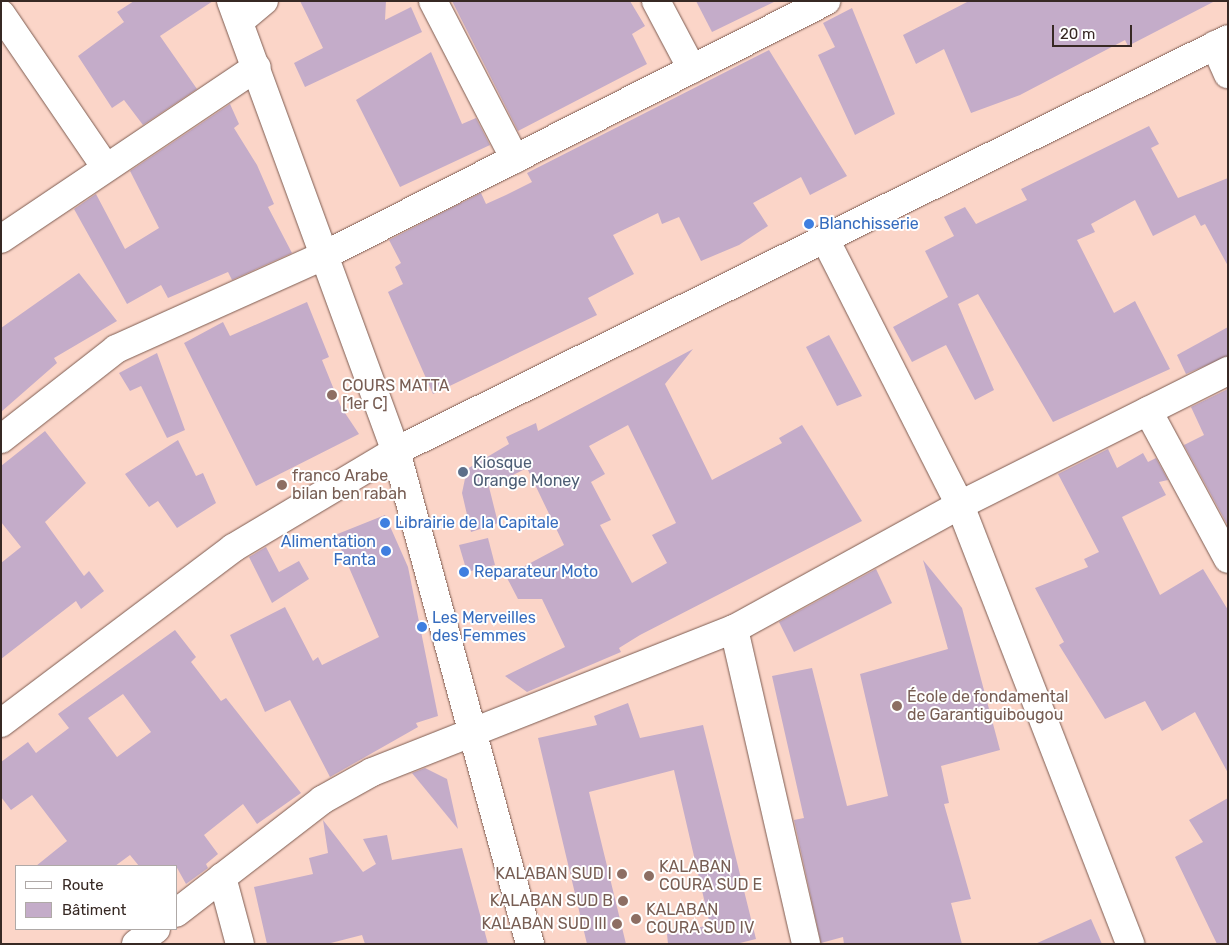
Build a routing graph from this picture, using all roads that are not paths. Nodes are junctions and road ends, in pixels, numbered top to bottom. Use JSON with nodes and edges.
{"nodes":[{"id":1,"x":264,"y":1,"type":"edge"},
{"id":2,"x":433,"y":1,"type":"edge"},
{"id":3,"x":656,"y":1,"type":"edge"},
{"id":4,"x":826,"y":1,"type":"edge"},
{"id":5,"x":792,"y":9,"type":"edge"},
{"id":6,"x":236,"y":11,"type":"edge"},
{"id":7,"x":1,"y":14,"type":"edge"},
{"id":8,"x":1221,"y":42,"type":"edge"},
{"id":9,"x":257,"y":67,"type":"junction"},
{"id":10,"x":692,"y":69,"type":"junction"},
{"id":11,"x":1228,"y":74,"type":"edge"},
{"id":12,"x":514,"y":158,"type":"junction"},
{"id":13,"x":106,"y":168,"type":"junction"},
{"id":14,"x":1,"y":239,"type":"edge"},
{"id":15,"x":825,"y":239,"type":"junction"},
{"id":16,"x":325,"y":255,"type":"junction"},
{"id":17,"x":1228,"y":370,"type":"edge"},
{"id":18,"x":1148,"y":411,"type":"junction"},
{"id":19,"x":1,"y":439,"type":"edge"},
{"id":20,"x":396,"y":451,"type":"junction"},
{"id":21,"x":960,"y":505,"type":"junction"},
{"id":22,"x":1228,"y":559,"type":"edge"},
{"id":23,"x":734,"y":629,"type":"junction"},
{"id":24,"x":1,"y":723,"type":"edge"},
{"id":25,"x":472,"y":731,"type":"junction"},
{"id":26,"x":222,"y":877,"type":"junction"},
{"id":27,"x":178,"y":911,"type":"edge"},
{"id":28,"x":155,"y":930,"type":"edge"},
{"id":29,"x":136,"y":944,"type":"edge"},
{"id":30,"x":240,"y":944,"type":"edge"},
{"id":31,"x":530,"y":944,"type":"edge"},
{"id":32,"x":806,"y":944,"type":"edge"},
{"id":33,"x":1130,"y":944,"type":"edge"}],
"edges":[{"from":1,"to":6,"type":"street"},
{"from":2,"to":12,"type":"street"},
{"from":3,"to":10,"type":"street"},
{"from":4,"to":5,"type":"street"},
{"from":5,"to":10,"type":"street"},
{"from":6,"to":9,"type":"street"},
{"from":7,"to":13,"type":"street"},
{"from":8,"to":11,"type":"street"},
{"from":8,"to":15,"type":"street"},
{"from":9,"to":13,"type":"street"},
{"from":9,"to":16,"type":"street"},
{"from":10,"to":12,"type":"street"},
{"from":12,"to":16,"type":"street"},
{"from":13,"to":14,"type":"street"},
{"from":15,"to":20,"type":"street"},
{"from":15,"to":21,"type":"street"},
{"from":16,"to":19,"type":"street"},
{"from":16,"to":20,"type":"street"},
{"from":17,"to":18,"type":"street"},
{"from":18,"to":21,"type":"street"},
{"from":18,"to":22,"type":"street"},
{"from":20,"to":24,"type":"street"},
{"from":20,"to":25,"type":"street"},
{"from":21,"to":23,"type":"street"},
{"from":21,"to":33,"type":"street"},
{"from":23,"to":25,"type":"street"},
{"from":23,"to":32,"type":"street"},
{"from":25,"to":26,"type":"street"},
{"from":25,"to":31,"type":"street"},
{"from":26,"to":27,"type":"street"},
{"from":26,"to":30,"type":"street"},
{"from":28,"to":29,"type":"street"}]}
